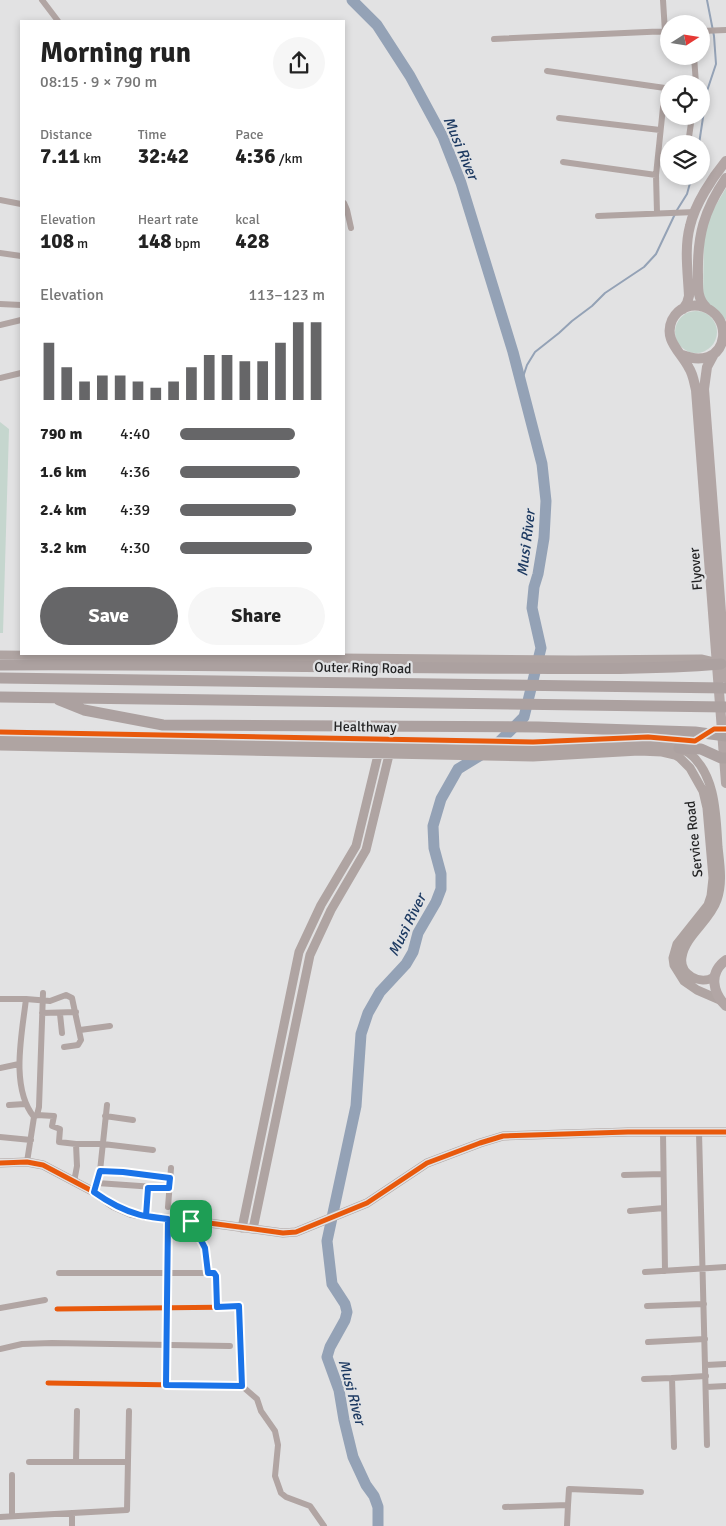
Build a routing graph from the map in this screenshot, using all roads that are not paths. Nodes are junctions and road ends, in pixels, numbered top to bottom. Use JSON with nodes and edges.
{"nodes":[{"id":1,"x":42,"y":0,"type":"edge"},
{"id":2,"x":663,"y":0,"type":"edge"},
{"id":3,"x":665,"y":15,"type":"edge"},
{"id":4,"x":57,"y":20,"type":"edge"},
{"id":5,"x":724,"y":30,"type":"edge"},
{"id":6,"x":710,"y":31,"type":"edge"},
{"id":7,"x":660,"y":32,"type":"edge"},
{"id":8,"x":494,"y":40,"type":"dead end"},
{"id":9,"x":547,"y":71,"type":"dead end"},
{"id":10,"x":559,"y":118,"type":"dead end"},
{"id":11,"x":660,"y":130,"type":"junction"},
{"id":12,"x":726,"y":161,"type":"edge"},
{"id":13,"x":563,"y":162,"type":"dead end"},
{"id":14,"x":656,"y":175,"type":"junction"},
{"id":15,"x":726,"y":178,"type":"edge"},
{"id":16,"x":0,"y":200,"type":"edge"},
{"id":17,"x":20,"y":204,"type":"edge"},
{"id":18,"x":345,"y":205,"type":"edge"},
{"id":19,"x":695,"y":212,"type":"junction"},
{"id":20,"x":657,"y":213,"type":"junction"},
{"id":21,"x":598,"y":216,"type":"dead end"},
{"id":22,"x":350,"y":228,"type":"dead end"},
{"id":23,"x":0,"y":254,"type":"edge"},
{"id":24,"x":20,"y":256,"type":"edge"},
{"id":25,"x":0,"y":304,"type":"edge"},
{"id":26,"x":20,"y":305,"type":"edge"},
{"id":27,"x":706,"y":308,"type":"junction"},
{"id":28,"x":683,"y":309,"type":"junction"},
{"id":29,"x":20,"y":320,"type":"edge"},
{"id":30,"x":723,"y":321,"type":"edge"},
{"id":31,"x":0,"y":325,"type":"edge"},
{"id":32,"x":725,"y":338,"type":"edge"},
{"id":33,"x":714,"y":353,"type":"junction"},
{"id":34,"x":682,"y":355,"type":"junction"},
{"id":35,"x":20,"y":372,"type":"edge"},
{"id":36,"x":0,"y":378,"type":"edge"},
{"id":37,"x":700,"y":389,"type":"junction"},
{"id":38,"x":0,"y":655,"type":"edge"},
{"id":39,"x":182,"y":655,"type":"edge"},
{"id":40,"x":575,"y":664,"type":"junction"},
{"id":41,"x":724,"y":664,"type":"edge"},
{"id":42,"x":0,"y":665,"type":"edge"},
{"id":43,"x":0,"y":678,"type":"edge"},
{"id":44,"x":726,"y":678,"type":"edge"},
{"id":45,"x":726,"y":688,"type":"edge"},
{"id":46,"x":0,"y":697,"type":"edge"},
{"id":47,"x":51,"y":697,"type":"junction"},
{"id":48,"x":726,"y":707,"type":"edge"},
{"id":49,"x":726,"y":736,"type":"edge"},
{"id":50,"x":0,"y":738,"type":"edge"},
{"id":51,"x":0,"y":746,"type":"edge"},
{"id":52,"x":679,"y":748,"type":"junction"},
{"id":53,"x":418,"y":751,"type":"junction"},
{"id":54,"x":533,"y":753,"type":"junction"},
{"id":55,"x":378,"y":755,"type":"junction"},
{"id":56,"x":389,"y":755,"type":"junction"},
{"id":57,"x":726,"y":758,"type":"edge"},
{"id":58,"x":726,"y":783,"type":"edge"},
{"id":59,"x":726,"y":960,"type":"edge"},
{"id":60,"x":714,"y":977,"type":"junction"},
{"id":61,"x":43,"y":997,"type":"junction"},
{"id":62,"x":0,"y":999,"type":"edge"},
{"id":63,"x":26,"y":999,"type":"junction"},
{"id":64,"x":724,"y":1004,"type":"edge"},
{"id":65,"x":76,"y":1012,"type":"junction"},
{"id":66,"x":42,"y":1013,"type":"junction"},
{"id":67,"x":60,"y":1014,"type":"junction"},
{"id":68,"x":110,"y":1026,"type":"dead end"},
{"id":69,"x":80,"y":1030,"type":"junction"},
{"id":70,"x":62,"y":1032,"type":"dead end"},
{"id":71,"x":64,"y":1047,"type":"dead end"},
{"id":72,"x":19,"y":1064,"type":"junction"},
{"id":73,"x":0,"y":1068,"type":"edge"},
{"id":74,"x":25,"y":1104,"type":"junction"},
{"id":75,"x":8,"y":1105,"type":"dead end"},
{"id":76,"x":106,"y":1105,"type":"dead end"},
{"id":77,"x":36,"y":1116,"type":"junction"},
{"id":78,"x":105,"y":1116,"type":"junction"},
{"id":79,"x":133,"y":1120,"type":"dead end"},
{"id":80,"x":699,"y":1132,"type":"junction"},
{"id":81,"x":726,"y":1132,"type":"edge"},
{"id":82,"x":663,"y":1133,"type":"junction"},
{"id":83,"x":0,"y":1137,"type":"edge"},
{"id":84,"x":31,"y":1140,"type":"junction"},
{"id":85,"x":76,"y":1144,"type":"junction"},
{"id":86,"x":103,"y":1144,"type":"junction"},
{"id":87,"x":153,"y":1150,"type":"dead end"},
{"id":88,"x":27,"y":1162,"type":"junction"},
{"id":89,"x":0,"y":1163,"type":"edge"},
{"id":90,"x":172,"y":1168,"type":"dead end"},
{"id":91,"x":100,"y":1171,"type":"junction"},
{"id":92,"x":664,"y":1174,"type":"junction"},
{"id":93,"x":624,"y":1175,"type":"dead end"},
{"id":94,"x":170,"y":1178,"type":"junction"},
{"id":95,"x":74,"y":1182,"type":"junction"},
{"id":96,"x":95,"y":1188,"type":"junction"},
{"id":97,"x":148,"y":1188,"type":"junction"},
{"id":98,"x":169,"y":1188,"type":"junction"},
{"id":99,"x":168,"y":1207,"type":"dead end"},
{"id":100,"x":664,"y":1208,"type":"junction"},
{"id":101,"x":630,"y":1211,"type":"dead end"},
{"id":102,"x":146,"y":1216,"type":"junction"},
{"id":103,"x":168,"y":1219,"type":"junction"},
{"id":104,"x":191,"y":1221,"type":"junction"},
{"id":105,"x":242,"y":1228,"type":"junction"},
{"id":106,"x":253,"y":1229,"type":"junction"},
{"id":107,"x":726,"y":1267,"type":"edge"},
{"id":108,"x":703,"y":1268,"type":"junction"},
{"id":109,"x":666,"y":1271,"type":"junction"},
{"id":110,"x":645,"y":1272,"type":"dead end"},
{"id":111,"x":59,"y":1273,"type":"dead end"},
{"id":112,"x":168,"y":1273,"type":"junction"},
{"id":113,"x":208,"y":1273,"type":"junction"},
{"id":114,"x":46,"y":1300,"type":"dead end"},
{"id":115,"x":704,"y":1304,"type":"junction"},
{"id":116,"x":647,"y":1306,"type":"dead end"},
{"id":117,"x":168,"y":1307,"type":"junction"},
{"id":118,"x":217,"y":1307,"type":"junction"},
{"id":119,"x":0,"y":1308,"type":"edge"},
{"id":120,"x":57,"y":1309,"type":"dead end"},
{"id":121,"x":705,"y":1339,"type":"junction"},
{"id":122,"x":648,"y":1342,"type":"dead end"},
{"id":123,"x":167,"y":1344,"type":"junction"},
{"id":124,"x":230,"y":1346,"type":"dead end"},
{"id":125,"x":0,"y":1349,"type":"edge"},
{"id":126,"x":726,"y":1364,"type":"edge"},
{"id":127,"x":706,"y":1365,"type":"junction"},
{"id":128,"x":706,"y":1376,"type":"junction"},
{"id":129,"x":672,"y":1378,"type":"junction"},
{"id":130,"x":644,"y":1379,"type":"dead end"},
{"id":131,"x":48,"y":1383,"type":"dead end"},
{"id":132,"x":166,"y":1385,"type":"junction"},
{"id":133,"x":242,"y":1386,"type":"junction"},
{"id":134,"x":726,"y":1386,"type":"edge"},
{"id":135,"x":706,"y":1387,"type":"junction"},
{"id":136,"x":78,"y":1411,"type":"dead end"},
{"id":137,"x":129,"y":1411,"type":"dead end"},
{"id":138,"x":707,"y":1445,"type":"dead end"},
{"id":139,"x":674,"y":1447,"type":"dead end"},
{"id":140,"x":28,"y":1462,"type":"dead end"},
{"id":141,"x":76,"y":1462,"type":"junction"},
{"id":142,"x":128,"y":1462,"type":"junction"},
{"id":143,"x":12,"y":1475,"type":"dead end"},
{"id":144,"x":642,"y":1492,"type":"dead end"},
{"id":145,"x":568,"y":1505,"type":"junction"},
{"id":146,"x":505,"y":1507,"type":"dead end"},
{"id":147,"x":72,"y":1513,"type":"junction"},
{"id":148,"x":12,"y":1516,"type":"junction"},
{"id":149,"x":0,"y":1517,"type":"edge"},
{"id":150,"x":72,"y":1526,"type":"edge"},
{"id":151,"x":324,"y":1526,"type":"edge"},
{"id":152,"x":567,"y":1526,"type":"edge"}],
"edges":[{"from":1,"to":4,"type":"street"},
{"from":2,"to":3,"type":"street"},
{"from":5,"to":6,"type":"street"},
{"from":7,"to":8,"type":"street"},
{"from":9,"to":11,"type":"street"},
{"from":10,"to":11,"type":"street"},
{"from":11,"to":14,"type":"street"},
{"from":12,"to":19,"type":"main road"},
{"from":13,"to":14,"type":"street"},
{"from":14,"to":20,"type":"street"},
{"from":15,"to":27,"type":"main road"},
{"from":16,"to":17,"type":"street"},
{"from":18,"to":22,"type":"street"},
{"from":19,"to":20,"type":"street"},
{"from":19,"to":28,"type":"main road"},
{"from":20,"to":21,"type":"street"},
{"from":23,"to":24,"type":"street"},
{"from":25,"to":26,"type":"street"},
{"from":27,"to":28,"type":"main road"},
{"from":27,"to":30,"type":"main road"},
{"from":28,"to":34,"type":"main road"},
{"from":29,"to":31,"type":"street"},
{"from":30,"to":32,"type":"main road"},
{"from":32,"to":33,"type":"main road"},
{"from":33,"to":34,"type":"main road"},
{"from":33,"to":37,"type":"main road","name":"Flyover"},
{"from":34,"to":37,"type":"main road","name":"Flyover"},
{"from":35,"to":36,"type":"street"},
{"from":37,"to":44,"type":"main road","name":"Flyover"},
{"from":37,"to":58,"type":"main road","name":"Flyover"},
{"from":38,"to":39,"type":"main road"},
{"from":39,"to":40,"type":"main road"},
{"from":40,"to":41,"type":"highway"},
{"from":40,"to":42,"type":"highway"},
{"from":43,"to":45,"type":"highway","name":"Outer Ring Road"},
{"from":46,"to":47,"type":"highway"},
{"from":47,"to":48,"type":"highway"},
{"from":47,"to":49,"type":"highway"},
{"from":50,"to":53,"type":"main road","name":"Service Road"},
{"from":51,"to":55,"type":"main road","name":"Service Road"},
{"from":52,"to":54,"type":"main road","name":"Service Road"},
{"from":52,"to":57,"type":"highway"},
{"from":52,"to":60,"type":"main road","name":"Service Road"},
{"from":53,"to":54,"type":"main road","name":"Service Road"},
{"from":53,"to":56,"type":"main road","name":"Service Road"},
{"from":54,"to":64,"type":"main road","name":"Service Road"},
{"from":55,"to":56,"type":"main road","name":"Service Road"},
{"from":55,"to":105,"type":"main road"},
{"from":56,"to":106,"type":"main road"},
{"from":59,"to":60,"type":"main road"},
{"from":60,"to":64,"type":"main road"},
{"from":61,"to":63,"type":"street"},
{"from":61,"to":65,"type":"street"},
{"from":61,"to":66,"type":"street"},
{"from":62,"to":63,"type":"street"},
{"from":63,"to":72,"type":"street"},
{"from":65,"to":67,"type":"street"},
{"from":65,"to":69,"type":"street"},
{"from":66,"to":67,"type":"street"},
{"from":66,"to":77,"type":"street"},
{"from":67,"to":70,"type":"street"},
{"from":68,"to":69,"type":"street"},
{"from":69,"to":71,"type":"street"},
{"from":72,"to":73,"type":"street"},
{"from":72,"to":74,"type":"street"},
{"from":74,"to":75,"type":"street"},
{"from":74,"to":77,"type":"street"},
{"from":76,"to":78,"type":"street"},
{"from":77,"to":84,"type":"street"},
{"from":77,"to":85,"type":"street"},
{"from":78,"to":79,"type":"street"},
{"from":78,"to":86,"type":"street"},
{"from":80,"to":81,"type":"main road"},
{"from":80,"to":82,"type":"main road"},
{"from":80,"to":108,"type":"street"},
{"from":82,"to":92,"type":"street"},
{"from":82,"to":106,"type":"main road"},
{"from":83,"to":84,"type":"street"},
{"from":84,"to":88,"type":"street"},
{"from":85,"to":86,"type":"street"},
{"from":85,"to":95,"type":"street"},
{"from":86,"to":87,"type":"street"},
{"from":86,"to":91,"type":"street"},
{"from":88,"to":89,"type":"main road"},
{"from":88,"to":95,"type":"main road"},
{"from":90,"to":94,"type":"street"},
{"from":91,"to":94,"type":"street"},
{"from":91,"to":96,"type":"street"},
{"from":92,"to":93,"type":"street"},
{"from":92,"to":100,"type":"street"},
{"from":94,"to":98,"type":"street"},
{"from":95,"to":96,"type":"main road"},
{"from":96,"to":97,"type":"street"},
{"from":96,"to":102,"type":"main road"},
{"from":97,"to":98,"type":"street"},
{"from":97,"to":102,"type":"street"},
{"from":98,"to":99,"type":"street"},
{"from":100,"to":101,"type":"street"},
{"from":100,"to":109,"type":"street"},
{"from":102,"to":103,"type":"main road"},
{"from":103,"to":104,"type":"main road"},
{"from":103,"to":112,"type":"street"},
{"from":104,"to":105,"type":"main road"},
{"from":104,"to":113,"type":"street"},
{"from":105,"to":106,"type":"main road"},
{"from":107,"to":108,"type":"street"},
{"from":108,"to":109,"type":"street"},
{"from":108,"to":115,"type":"street"},
{"from":109,"to":110,"type":"street"},
{"from":111,"to":112,"type":"street"},
{"from":112,"to":113,"type":"street"},
{"from":112,"to":117,"type":"street"},
{"from":113,"to":118,"type":"street"},
{"from":114,"to":119,"type":"street"},
{"from":115,"to":116,"type":"street"},
{"from":115,"to":121,"type":"street"},
{"from":117,"to":118,"type":"street"},
{"from":117,"to":120,"type":"street"},
{"from":117,"to":123,"type":"street"},
{"from":118,"to":133,"type":"street"},
{"from":121,"to":122,"type":"street"},
{"from":121,"to":127,"type":"street"},
{"from":123,"to":124,"type":"street"},
{"from":123,"to":125,"type":"street"},
{"from":123,"to":132,"type":"street"},
{"from":126,"to":127,"type":"street"},
{"from":127,"to":128,"type":"street"},
{"from":128,"to":129,"type":"street"},
{"from":128,"to":135,"type":"street"},
{"from":129,"to":130,"type":"street"},
{"from":129,"to":139,"type":"street"},
{"from":131,"to":132,"type":"street"},
{"from":132,"to":133,"type":"street"},
{"from":133,"to":151,"type":"street"},
{"from":134,"to":135,"type":"street"},
{"from":135,"to":138,"type":"street"},
{"from":136,"to":141,"type":"street"},
{"from":137,"to":142,"type":"street"},
{"from":140,"to":141,"type":"street"},
{"from":141,"to":142,"type":"street"},
{"from":142,"to":147,"type":"street"},
{"from":143,"to":148,"type":"street"},
{"from":144,"to":145,"type":"street"},
{"from":145,"to":146,"type":"street"},
{"from":145,"to":152,"type":"street"},
{"from":147,"to":148,"type":"street"},
{"from":147,"to":150,"type":"street"},
{"from":148,"to":149,"type":"street"}]}
